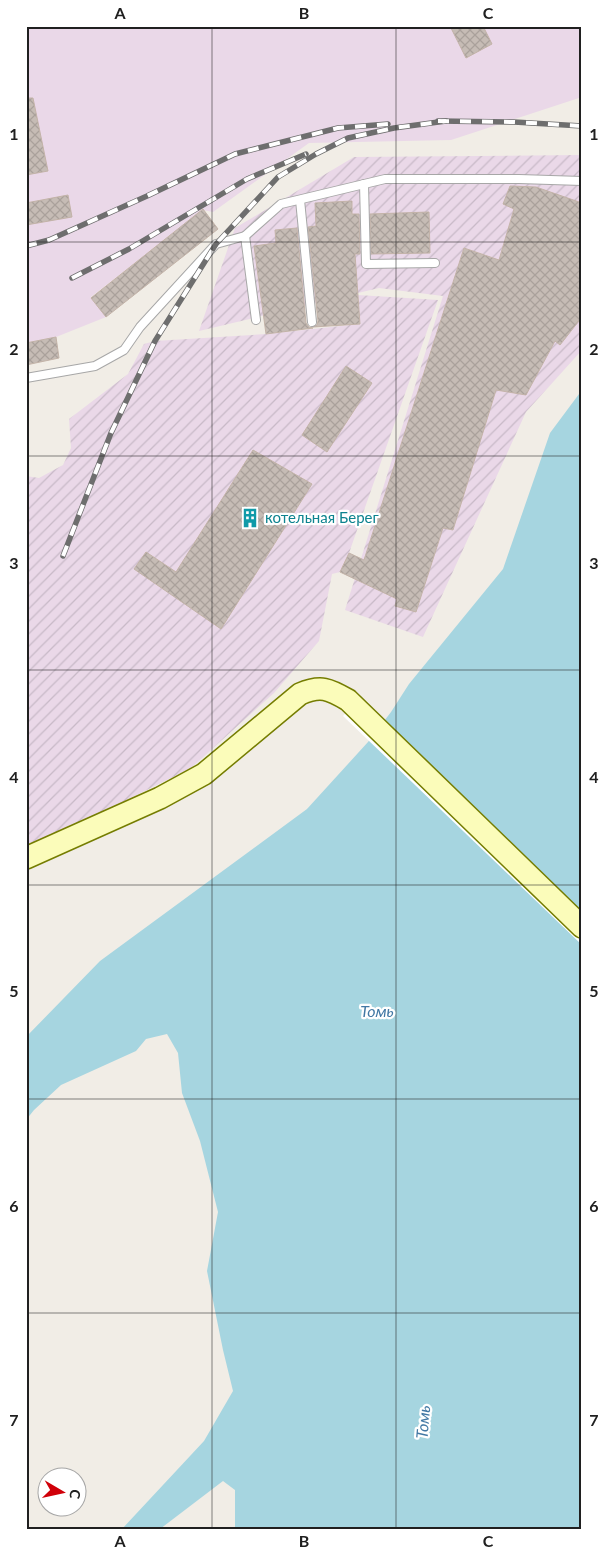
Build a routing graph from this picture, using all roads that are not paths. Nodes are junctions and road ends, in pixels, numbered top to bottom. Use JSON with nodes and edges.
{"nodes":[{"id":1,"x":582,"y":181,"type":"edge"},
{"id":2,"x":364,"y":184,"type":"junction"},
{"id":3,"x":300,"y":200,"type":"junction"},
{"id":4,"x":245,"y":236,"type":"junction"},
{"id":5,"x":434,"y":263,"type":"dead end"},
{"id":6,"x":256,"y":320,"type":"dead end"},
{"id":7,"x":312,"y":322,"type":"dead end"},
{"id":8,"x":26,"y":378,"type":"edge"},
{"id":9,"x":26,"y":858,"type":"edge"},
{"id":10,"x":582,"y":927,"type":"edge"}],
"edges":[{"from":1,"to":2,"type":"lane"},
{"from":2,"to":3,"type":"lane"},
{"from":2,"to":5,"type":"lane"},
{"from":3,"to":4,"type":"lane"},
{"from":3,"to":7,"type":"lane"},
{"from":4,"to":6,"type":"lane"},
{"from":4,"to":8,"type":"lane"},
{"from":9,"to":10,"type":"main road"}]}
